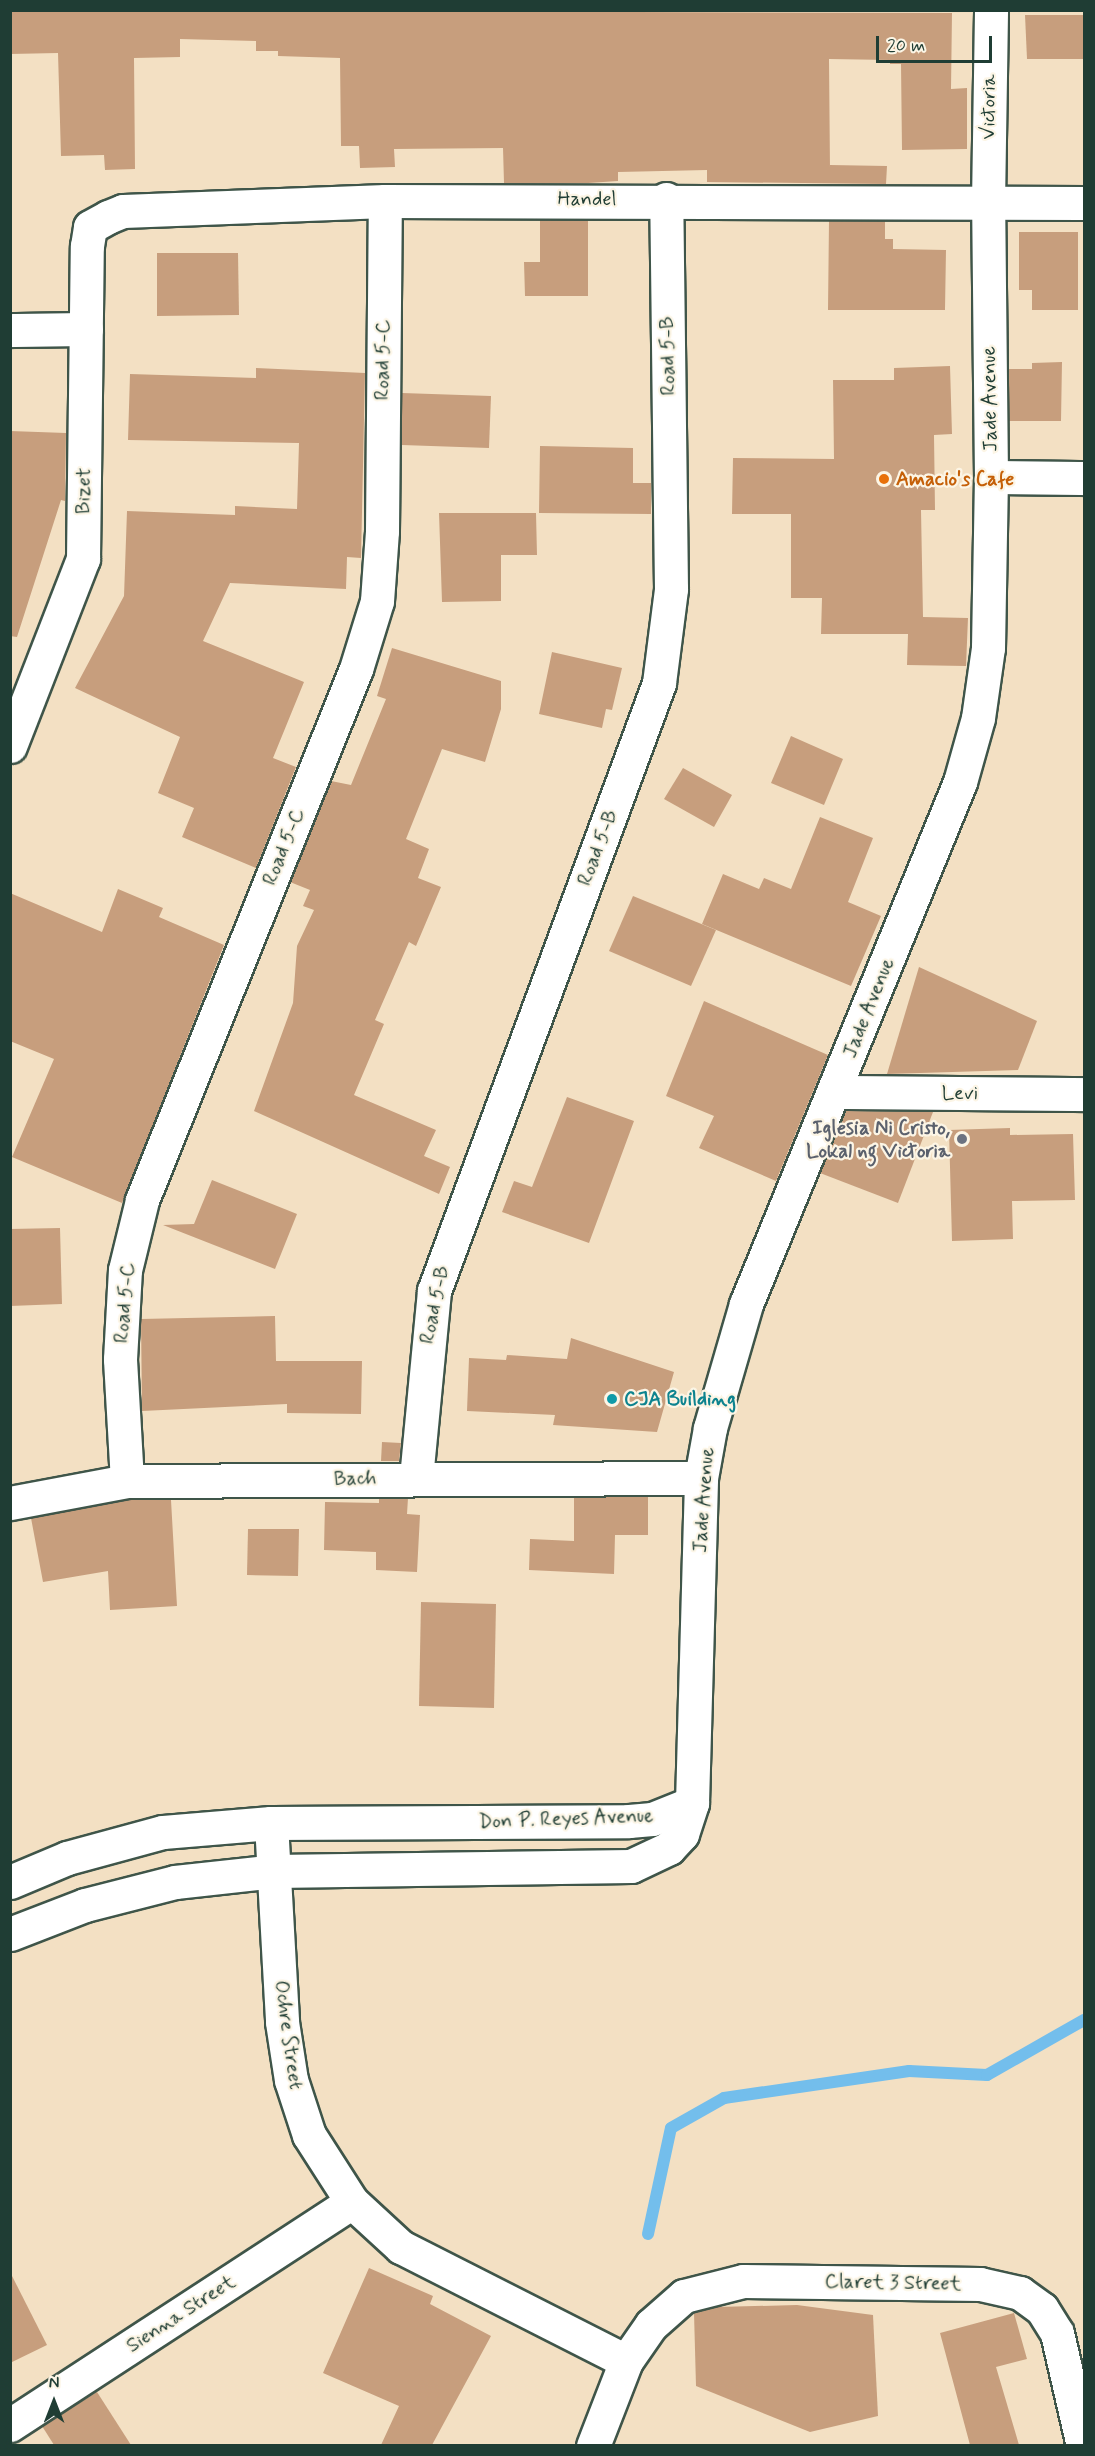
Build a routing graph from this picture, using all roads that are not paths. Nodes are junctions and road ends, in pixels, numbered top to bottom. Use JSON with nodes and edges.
{"nodes":[{"id":1,"x":991,"y":10,"type":"edge"},
{"id":2,"x":666,"y":199,"type":"junction"},
{"id":3,"x":385,"y":201,"type":"junction"},
{"id":4,"x":988,"y":203,"type":"junction"},
{"id":5,"x":1084,"y":203,"type":"edge"},
{"id":6,"x":95,"y":228,"type":"joint"},
{"id":7,"x":86,"y":329,"type":"junction"},
{"id":8,"x":10,"y":330,"type":"edge"},
{"id":9,"x":991,"y":477,"type":"junction"},
{"id":10,"x":1084,"y":478,"type":"edge"},
{"id":11,"x":10,"y":746,"type":"edge"},
{"id":12,"x":835,"y":1092,"type":"junction"},
{"id":13,"x":1084,"y":1094,"type":"edge"},
{"id":14,"x":416,"y":1478,"type":"junction"},
{"id":15,"x":701,"y":1478,"type":"junction"},
{"id":16,"x":127,"y":1481,"type":"junction"},
{"id":17,"x":10,"y":1503,"type":"edge"},
{"id":18,"x":692,"y":1803,"type":"junction"},
{"id":19,"x":271,"y":1823,"type":"junction"},
{"id":20,"x":274,"y":1871,"type":"junction"},
{"id":21,"x":10,"y":1882,"type":"edge"},
{"id":22,"x":10,"y":1934,"type":"edge"},
{"id":23,"x":352,"y":2202,"type":"junction"},
{"id":24,"x":626,"y":2361,"type":"junction"},
{"id":25,"x":10,"y":2425,"type":"edge"},
{"id":26,"x":593,"y":2445,"type":"edge"},
{"id":27,"x":1083,"y":2445,"type":"edge"}],
"edges":[{"from":1,"to":4,"type":"street","name":"Victoria"},
{"from":2,"to":3,"type":"street","name":"Handel"},
{"from":2,"to":4,"type":"street","name":"Handel"},
{"from":2,"to":14,"type":"street","name":"Road 5-B"},
{"from":3,"to":6,"type":"street","name":"Handel"},
{"from":3,"to":16,"type":"street","name":"Road 5-C"},
{"from":4,"to":5,"type":"street","name":"Handel"},
{"from":4,"to":9,"type":"street","name":"Jade Avenue"},
{"from":6,"to":7,"type":"street","name":"Bizet"},
{"from":7,"to":8,"type":"street"},
{"from":7,"to":11,"type":"street","name":"Bizet"},
{"from":9,"to":10,"type":"street"},
{"from":9,"to":12,"type":"street","name":"Jade Avenue"},
{"from":12,"to":13,"type":"street","name":"Levi"},
{"from":12,"to":15,"type":"street","name":"Jade Avenue"},
{"from":14,"to":15,"type":"street","name":"Bach"},
{"from":14,"to":16,"type":"street","name":"Bach"},
{"from":15,"to":18,"type":"street","name":"Jade Avenue"},
{"from":16,"to":17,"type":"street","name":"Bach"},
{"from":18,"to":19,"type":"street","name":"Don P. Reyes Avenue"},
{"from":18,"to":20,"type":"street","name":"Don P. Reyes Avenue"},
{"from":19,"to":20,"type":"street","name":"Ochre Street"},
{"from":19,"to":21,"type":"street","name":"Don P. Reyes Avenue"},
{"from":20,"to":22,"type":"street","name":"Don P. Reyes Avenue"},
{"from":20,"to":23,"type":"street","name":"Ochre Street"},
{"from":23,"to":24,"type":"street","name":"Ochre Street"},
{"from":23,"to":25,"type":"street","name":"Sienna Street"},
{"from":24,"to":26,"type":"street","name":"Claret 3 Street"},
{"from":24,"to":27,"type":"street","name":"Claret 3 Street"}]}
